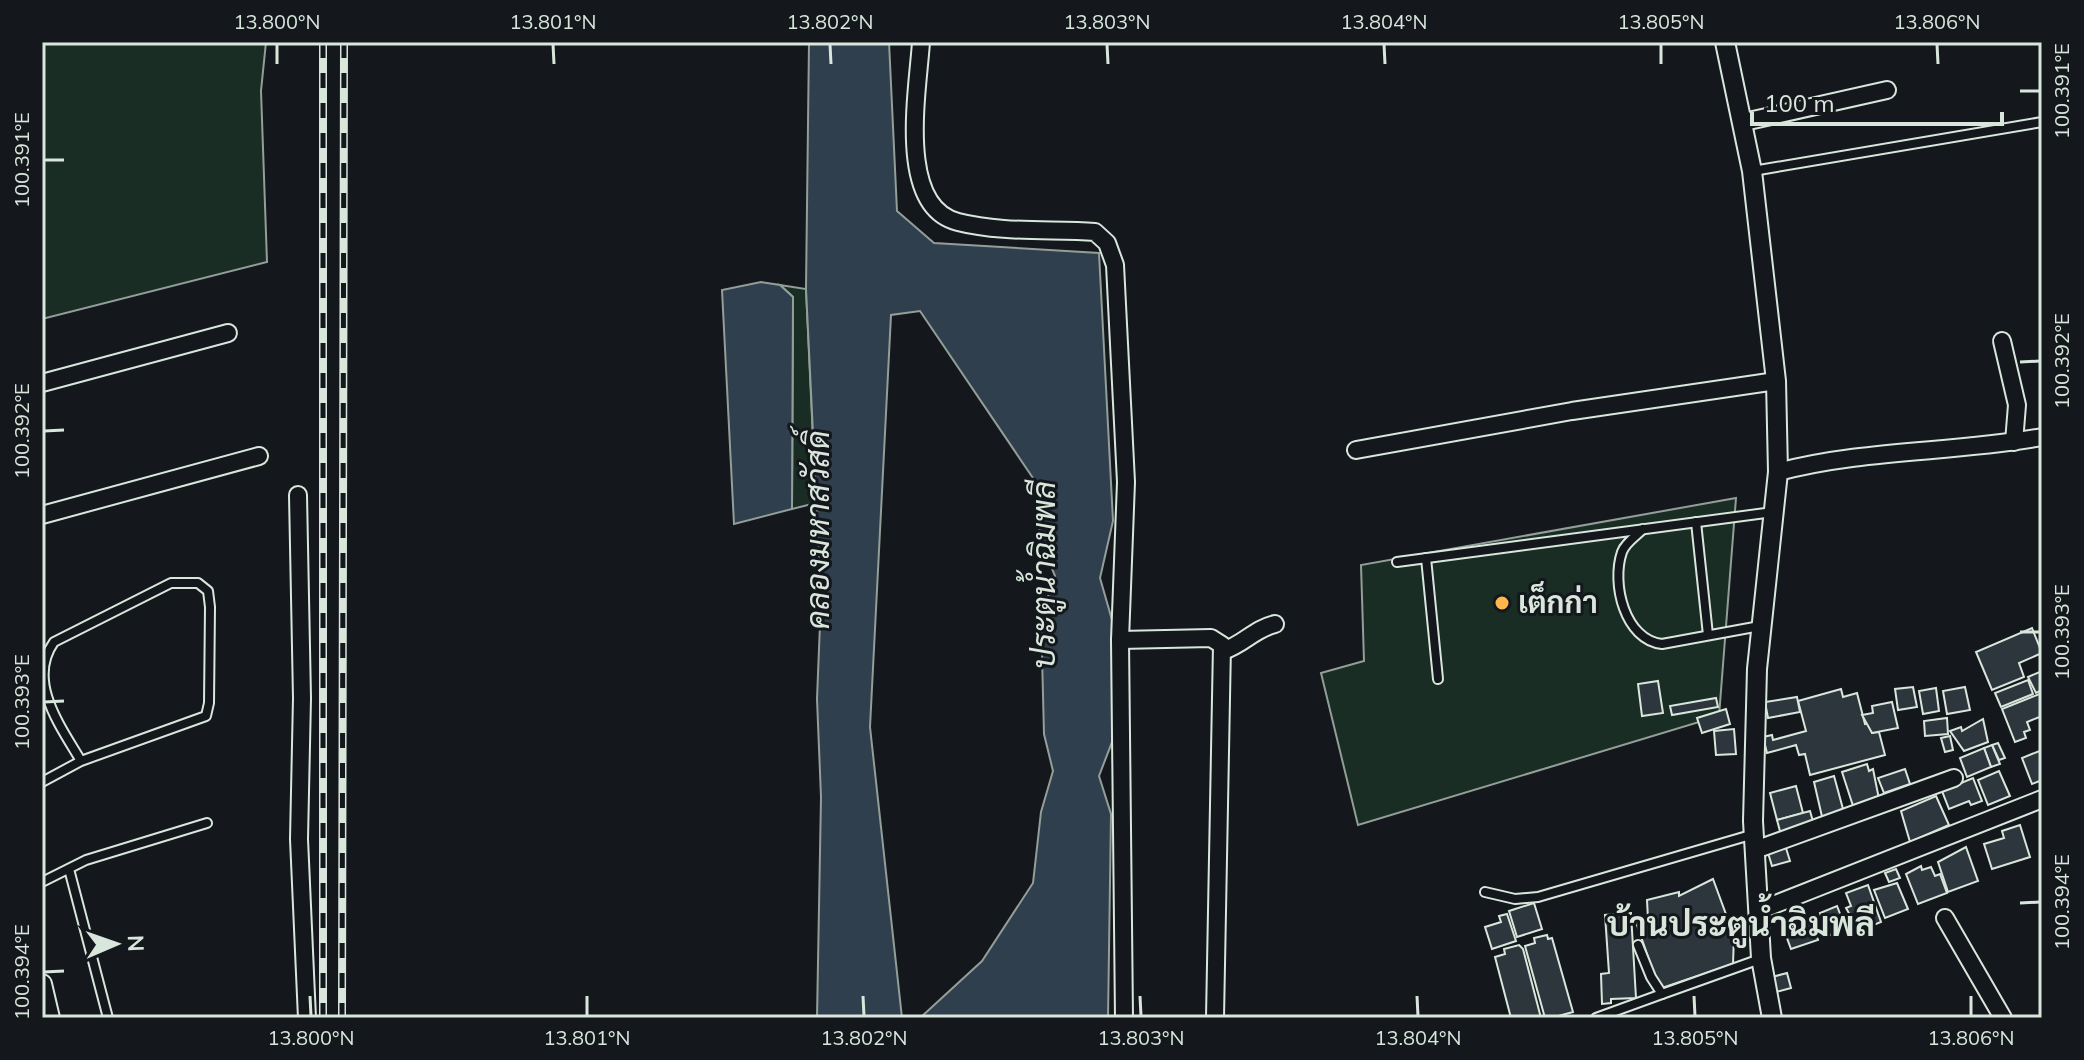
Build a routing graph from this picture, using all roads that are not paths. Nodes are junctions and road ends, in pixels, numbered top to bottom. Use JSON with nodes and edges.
{"nodes":[{"id":1,"x":921,"y":42,"type":"edge"},
{"id":2,"x":1725,"y":42,"type":"edge"},
{"id":3,"x":1887,"y":90,"type":"dead end"},
{"id":4,"x":1744,"y":122,"type":"junction"},
{"id":5,"x":2042,"y":122,"type":"edge"},
{"id":6,"x":1752,"y":171,"type":"junction"},
{"id":7,"x":228,"y":333,"type":"dead end"},
{"id":8,"x":2002,"y":341,"type":"dead end"},
{"id":9,"x":1776,"y":381,"type":"junction"},
{"id":10,"x":42,"y":383,"type":"edge"},
{"id":11,"x":2042,"y":437,"type":"edge"},
{"id":12,"x":2014,"y":442,"type":"junction"},
{"id":13,"x":1356,"y":450,"type":"dead end"},
{"id":14,"x":259,"y":456,"type":"dead end"},
{"id":15,"x":1778,"y":472,"type":"junction"},
{"id":16,"x":298,"y":495,"type":"dead end"},
{"id":17,"x":1774,"y":512,"type":"junction"},
{"id":18,"x":42,"y":515,"type":"edge"},
{"id":19,"x":1696,"y":522,"type":"junction"},
{"id":20,"x":1644,"y":529,"type":"junction"},
{"id":21,"x":1426,"y":558,"type":"junction"},
{"id":22,"x":1397,"y":562,"type":"dead end"},
{"id":23,"x":1275,"y":624,"type":"dead end"},
{"id":24,"x":1761,"y":626,"type":"junction"},
{"id":25,"x":1708,"y":635,"type":"junction"},
{"id":26,"x":1120,"y":640,"type":"junction"},
{"id":27,"x":1223,"y":651,"type":"junction"},
{"id":28,"x":1438,"y":679,"type":"dead end"},
{"id":29,"x":81,"y":761,"type":"junction"},
{"id":30,"x":1954,"y":778,"type":"dead end"},
{"id":31,"x":42,"y":782,"type":"edge"},
{"id":32,"x":2042,"y":799,"type":"edge"},
{"id":33,"x":207,"y":823,"type":"dead end"},
{"id":34,"x":1754,"y":842,"type":"junction"},
{"id":35,"x":69,"y":869,"type":"junction"},
{"id":36,"x":42,"y":882,"type":"edge"},
{"id":37,"x":1485,"y":892,"type":"dead end"},
{"id":38,"x":1758,"y":911,"type":"junction"},
{"id":39,"x":1945,"y":918,"type":"dead end"},
{"id":40,"x":1638,"y":945,"type":"dead end"},
{"id":41,"x":1761,"y":958,"type":"junction"},
{"id":42,"x":42,"y":984,"type":"edge"},
{"id":43,"x":1662,"y":994,"type":"junction"},
{"id":44,"x":50,"y":1018,"type":"edge"},
{"id":45,"x":108,"y":1018,"type":"edge"},
{"id":46,"x":307,"y":1018,"type":"edge"},
{"id":47,"x":1124,"y":1018,"type":"edge"},
{"id":48,"x":1215,"y":1018,"type":"edge"},
{"id":49,"x":1596,"y":1018,"type":"edge"},
{"id":50,"x":1772,"y":1018,"type":"edge"},
{"id":51,"x":2003,"y":1018,"type":"edge"}],
"edges":[{"from":1,"to":26,"type":"street"},
{"from":2,"to":4,"type":"street"},
{"from":3,"to":4,"type":"street"},
{"from":4,"to":6,"type":"street"},
{"from":5,"to":6,"type":"lane"},
{"from":6,"to":9,"type":"street"},
{"from":7,"to":10,"type":"street"},
{"from":8,"to":12,"type":"street"},
{"from":9,"to":13,"type":"street"},
{"from":9,"to":15,"type":"street"},
{"from":11,"to":12,"type":"street"},
{"from":12,"to":15,"type":"street"},
{"from":14,"to":18,"type":"street"},
{"from":15,"to":17,"type":"street"},
{"from":16,"to":46,"type":"street"},
{"from":17,"to":19,"type":"lane"},
{"from":17,"to":24,"type":"street"},
{"from":19,"to":20,"type":"lane"},
{"from":19,"to":25,"type":"lane"},
{"from":20,"to":21,"type":"lane"},
{"from":20,"to":25,"type":"lane"},
{"from":21,"to":22,"type":"lane"},
{"from":21,"to":28,"type":"lane"},
{"from":23,"to":27,"type":"street"},
{"from":24,"to":25,"type":"lane"},
{"from":24,"to":34,"type":"street"},
{"from":26,"to":27,"type":"street"},
{"from":26,"to":47,"type":"street"},
{"from":27,"to":48,"type":"street"},
{"from":29,"to":29,"type":"lane"},
{"from":29,"to":31,"type":"lane"},
{"from":30,"to":34,"type":"street"},
{"from":32,"to":38,"type":"street"},
{"from":33,"to":35,"type":"lane"},
{"from":34,"to":37,"type":"lane"},
{"from":34,"to":38,"type":"street"},
{"from":35,"to":36,"type":"lane"},
{"from":35,"to":45,"type":"lane"},
{"from":38,"to":41,"type":"street"},
{"from":39,"to":51,"type":"street"},
{"from":40,"to":43,"type":"lane"},
{"from":41,"to":43,"type":"lane"},
{"from":41,"to":50,"type":"street"},
{"from":42,"to":44,"type":"street"},
{"from":43,"to":49,"type":"lane"}]}
